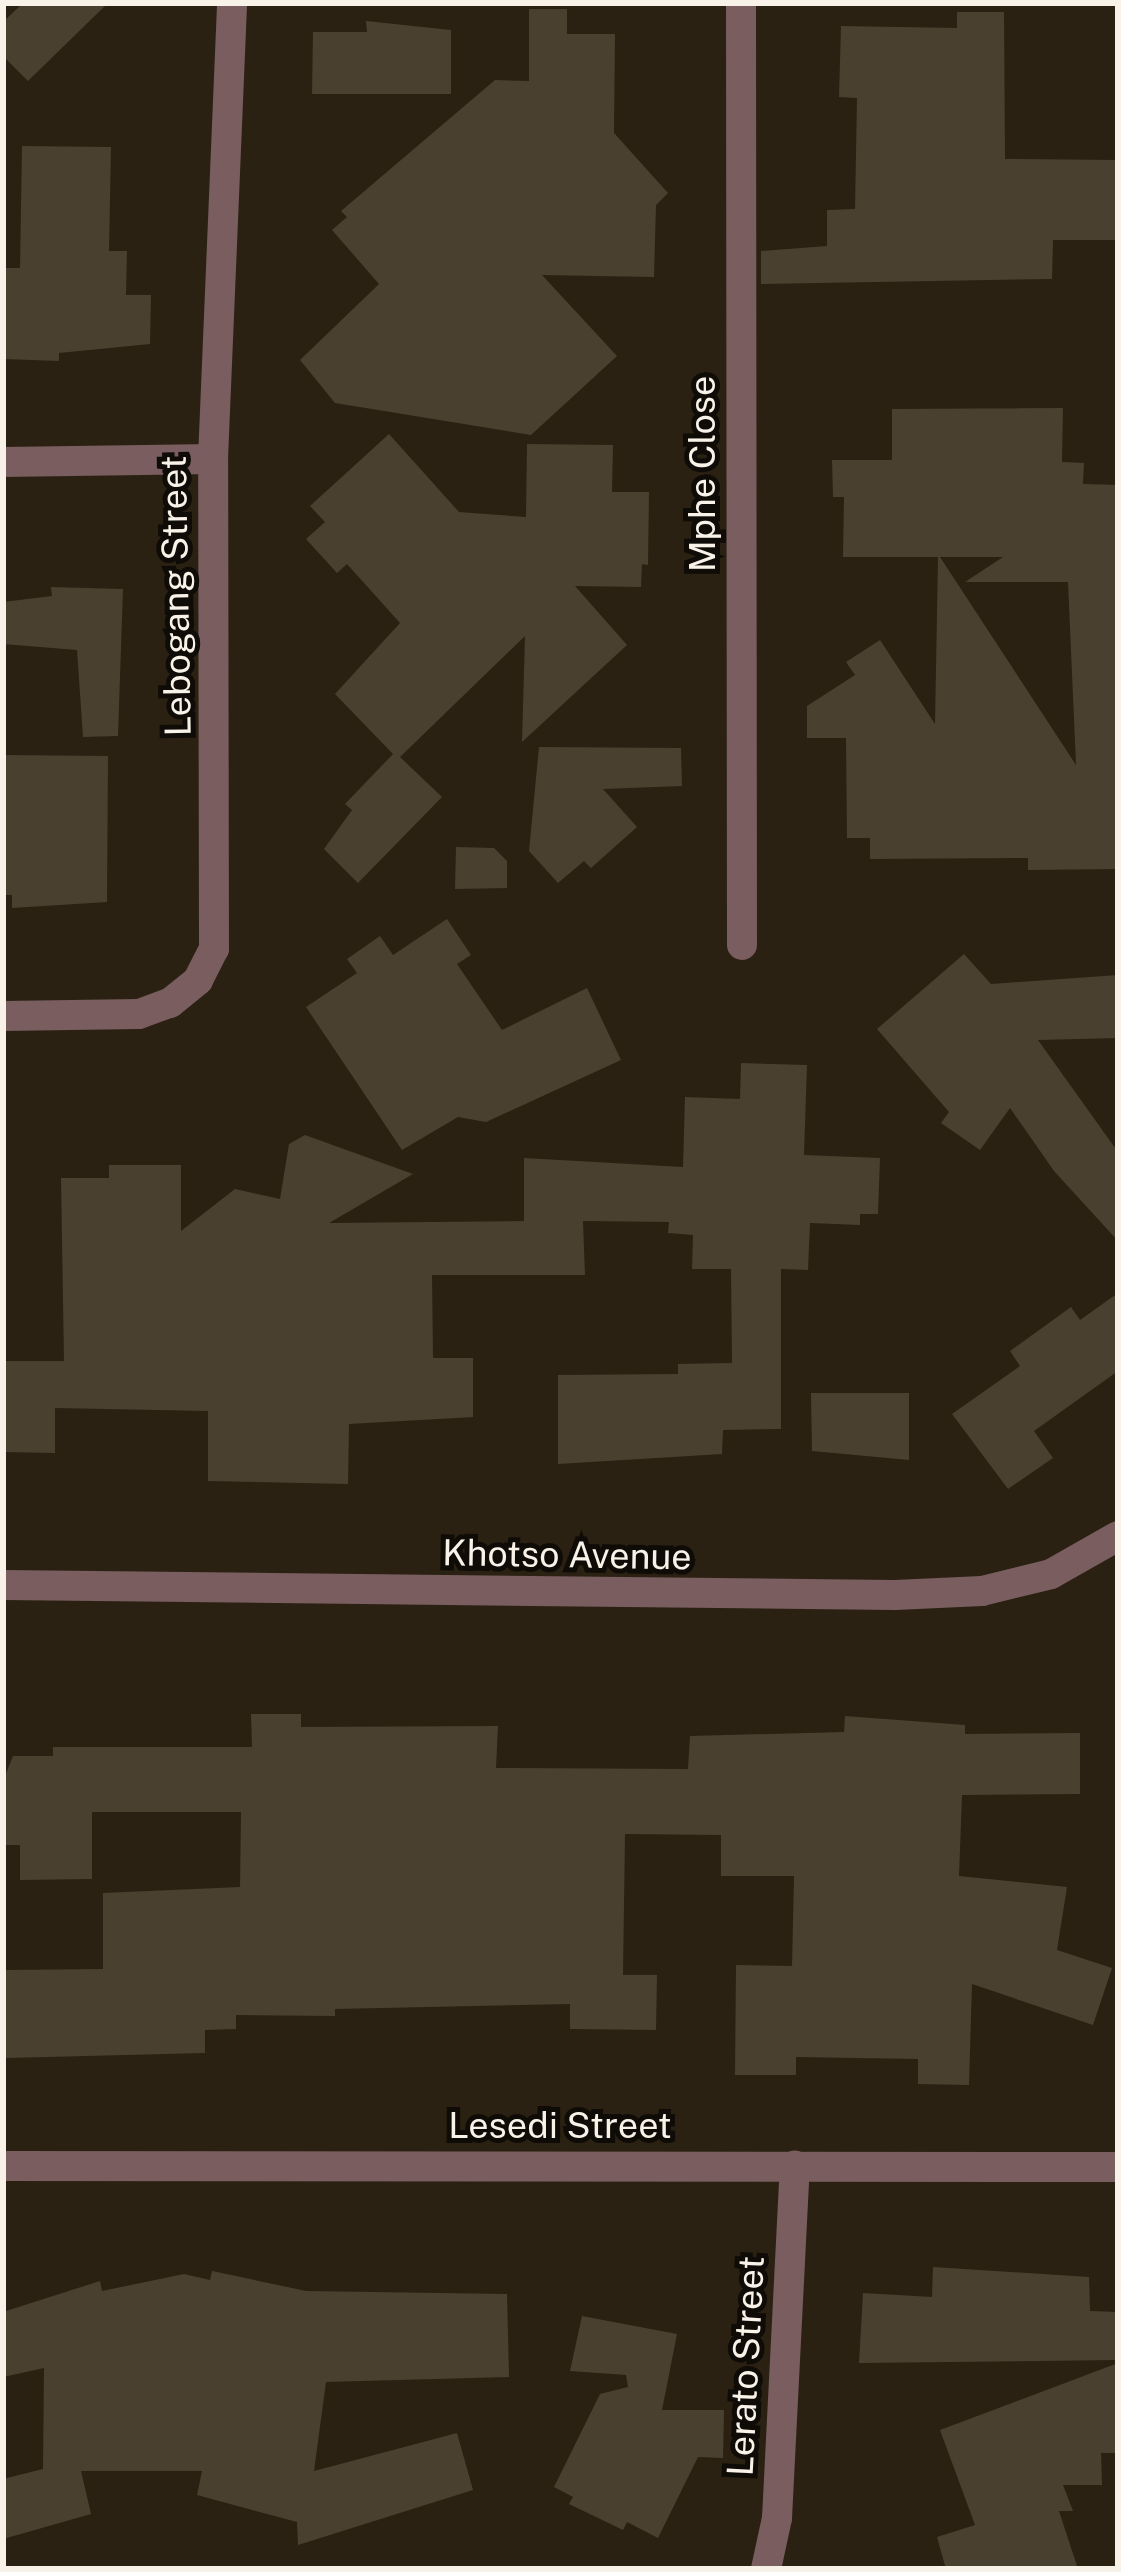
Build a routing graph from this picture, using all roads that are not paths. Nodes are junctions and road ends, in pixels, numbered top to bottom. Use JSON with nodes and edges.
{"nodes":[{"id":1,"x":232,"y":3,"type":"edge"},
{"id":2,"x":741,"y":3,"type":"edge"},
{"id":3,"x":213,"y":459,"type":"junction"},
{"id":4,"x":3,"y":462,"type":"edge"},
{"id":5,"x":742,"y":945,"type":"dead end"},
{"id":6,"x":3,"y":1016,"type":"edge"},
{"id":7,"x":1118,"y":1536,"type":"edge"},
{"id":8,"x":3,"y":1586,"type":"edge"},
{"id":9,"x":795,"y":2165,"type":"junction"},
{"id":10,"x":3,"y":2166,"type":"edge"},
{"id":11,"x":1118,"y":2167,"type":"edge"},
{"id":12,"x":766,"y":2569,"type":"edge"}],
"edges":[{"from":1,"to":3,"type":"street","name":"Lebogang Street"},
{"from":2,"to":5,"type":"street","name":"Mphe Close"},
{"from":3,"to":4,"type":"street"},
{"from":3,"to":6,"type":"street","name":"Lebogang Street"},
{"from":7,"to":8,"type":"street","name":"Khotso Avenue"},
{"from":9,"to":10,"type":"street","name":"Lesedi Street"},
{"from":9,"to":11,"type":"street","name":"Lesedi Street"},
{"from":9,"to":12,"type":"street","name":"Lerato Street"}]}
